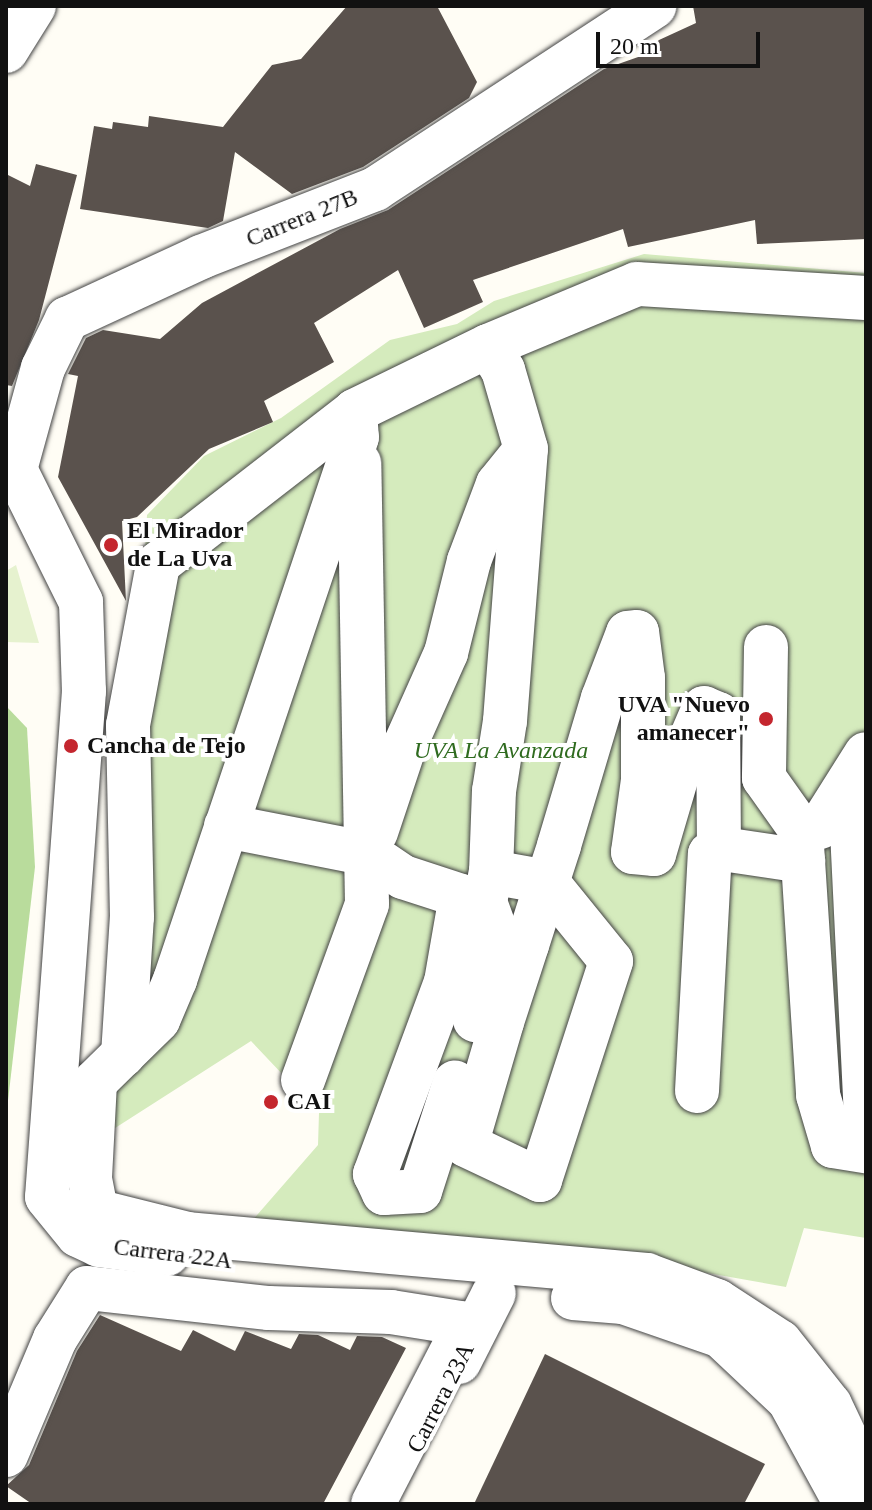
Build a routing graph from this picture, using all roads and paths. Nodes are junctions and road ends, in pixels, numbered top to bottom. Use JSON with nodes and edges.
{"nodes":[{"id":1,"x":34,"y":6,"type":"edge"},
{"id":2,"x":605,"y":6,"type":"edge"},
{"id":3,"x":655,"y":6,"type":"edge"},
{"id":4,"x":6,"y":51,"type":"edge"},
{"id":5,"x":574,"y":60,"type":"junction"},
{"id":6,"x":866,"y":298,"type":"edge"},
{"id":7,"x":488,"y":346,"type":"junction"},
{"id":8,"x":356,"y":424,"type":"junction"},
{"id":9,"x":526,"y":449,"type":"junction"},
{"id":10,"x":11,"y":459,"type":"edge"},
{"id":11,"x":766,"y":647,"type":"dead end"},
{"id":12,"x":866,"y":754,"type":"edge"},
{"id":13,"x":866,"y":805,"type":"edge"},
{"id":14,"x":226,"y":826,"type":"junction"},
{"id":15,"x":719,"y":852,"type":"junction"},
{"id":16,"x":369,"y":854,"type":"junction"},
{"id":17,"x":802,"y":856,"type":"junction"},
{"id":18,"x":491,"y":872,"type":"junction"},
{"id":19,"x":547,"y":882,"type":"junction"},
{"id":20,"x":123,"y":1055,"type":"junction"},
{"id":21,"x":303,"y":1080,"type":"dead end"},
{"id":22,"x":697,"y":1091,"type":"dead end"},
{"id":23,"x":866,"y":1120,"type":"edge"},
{"id":24,"x":866,"y":1151,"type":"edge"},
{"id":25,"x":99,"y":1245,"type":"junction"},
{"id":26,"x":87,"y":1288,"type":"junction"},
{"id":27,"x":494,"y":1293,"type":"junction"},
{"id":28,"x":431,"y":1303,"type":"junction"},
{"id":29,"x":6,"y":1455,"type":"edge"},
{"id":30,"x":866,"y":1481,"type":"edge"},
{"id":31,"x":373,"y":1504,"type":"edge"},
{"id":32,"x":387,"y":1504,"type":"edge"},
{"id":33,"x":846,"y":1504,"type":"edge"}],
"edges":[{"from":1,"to":4,"type":"street"},
{"from":2,"to":5,"type":"street"},
{"from":3,"to":5,"type":"street","name":"Carrera 27B"},
{"from":5,"to":10,"type":"street","name":"Carrera 27B"},
{"from":6,"to":7,"type":"street"},
{"from":7,"to":8,"type":"street"},
{"from":7,"to":9,"type":"street"},
{"from":8,"to":14,"type":"street"},
{"from":8,"to":16,"type":"street"},
{"from":8,"to":20,"type":"street"},
{"from":9,"to":16,"type":"street"},
{"from":9,"to":18,"type":"street"},
{"from":10,"to":25,"type":"street","name":"Carrera 22A"},
{"from":11,"to":17,"type":"street"},
{"from":12,"to":17,"type":"street"},
{"from":13,"to":23,"type":"street"},
{"from":14,"to":16,"type":"street"},
{"from":14,"to":20,"type":"street"},
{"from":15,"to":17,"type":"street"},
{"from":15,"to":19,"type":"street"},
{"from":15,"to":22,"type":"street"},
{"from":16,"to":18,"type":"street"},
{"from":16,"to":21,"type":"street"},
{"from":17,"to":24,"type":"street"},
{"from":18,"to":19,"type":"street"},
{"from":19,"to":19,"type":"street"},
{"from":20,"to":30,"type":"street"},
{"from":25,"to":26,"type":"street"},
{"from":25,"to":28,"type":"street","name":"Carrera 22A"},
{"from":26,"to":28,"type":"street"},
{"from":26,"to":29,"type":"street"},
{"from":27,"to":28,"type":"street","name":"Carrera 22A"},
{"from":27,"to":32,"type":"street","name":"Carrera 23A"},
{"from":27,"to":33,"type":"street","name":"Carrera 22A"},
{"from":28,"to":31,"type":"street"}]}
